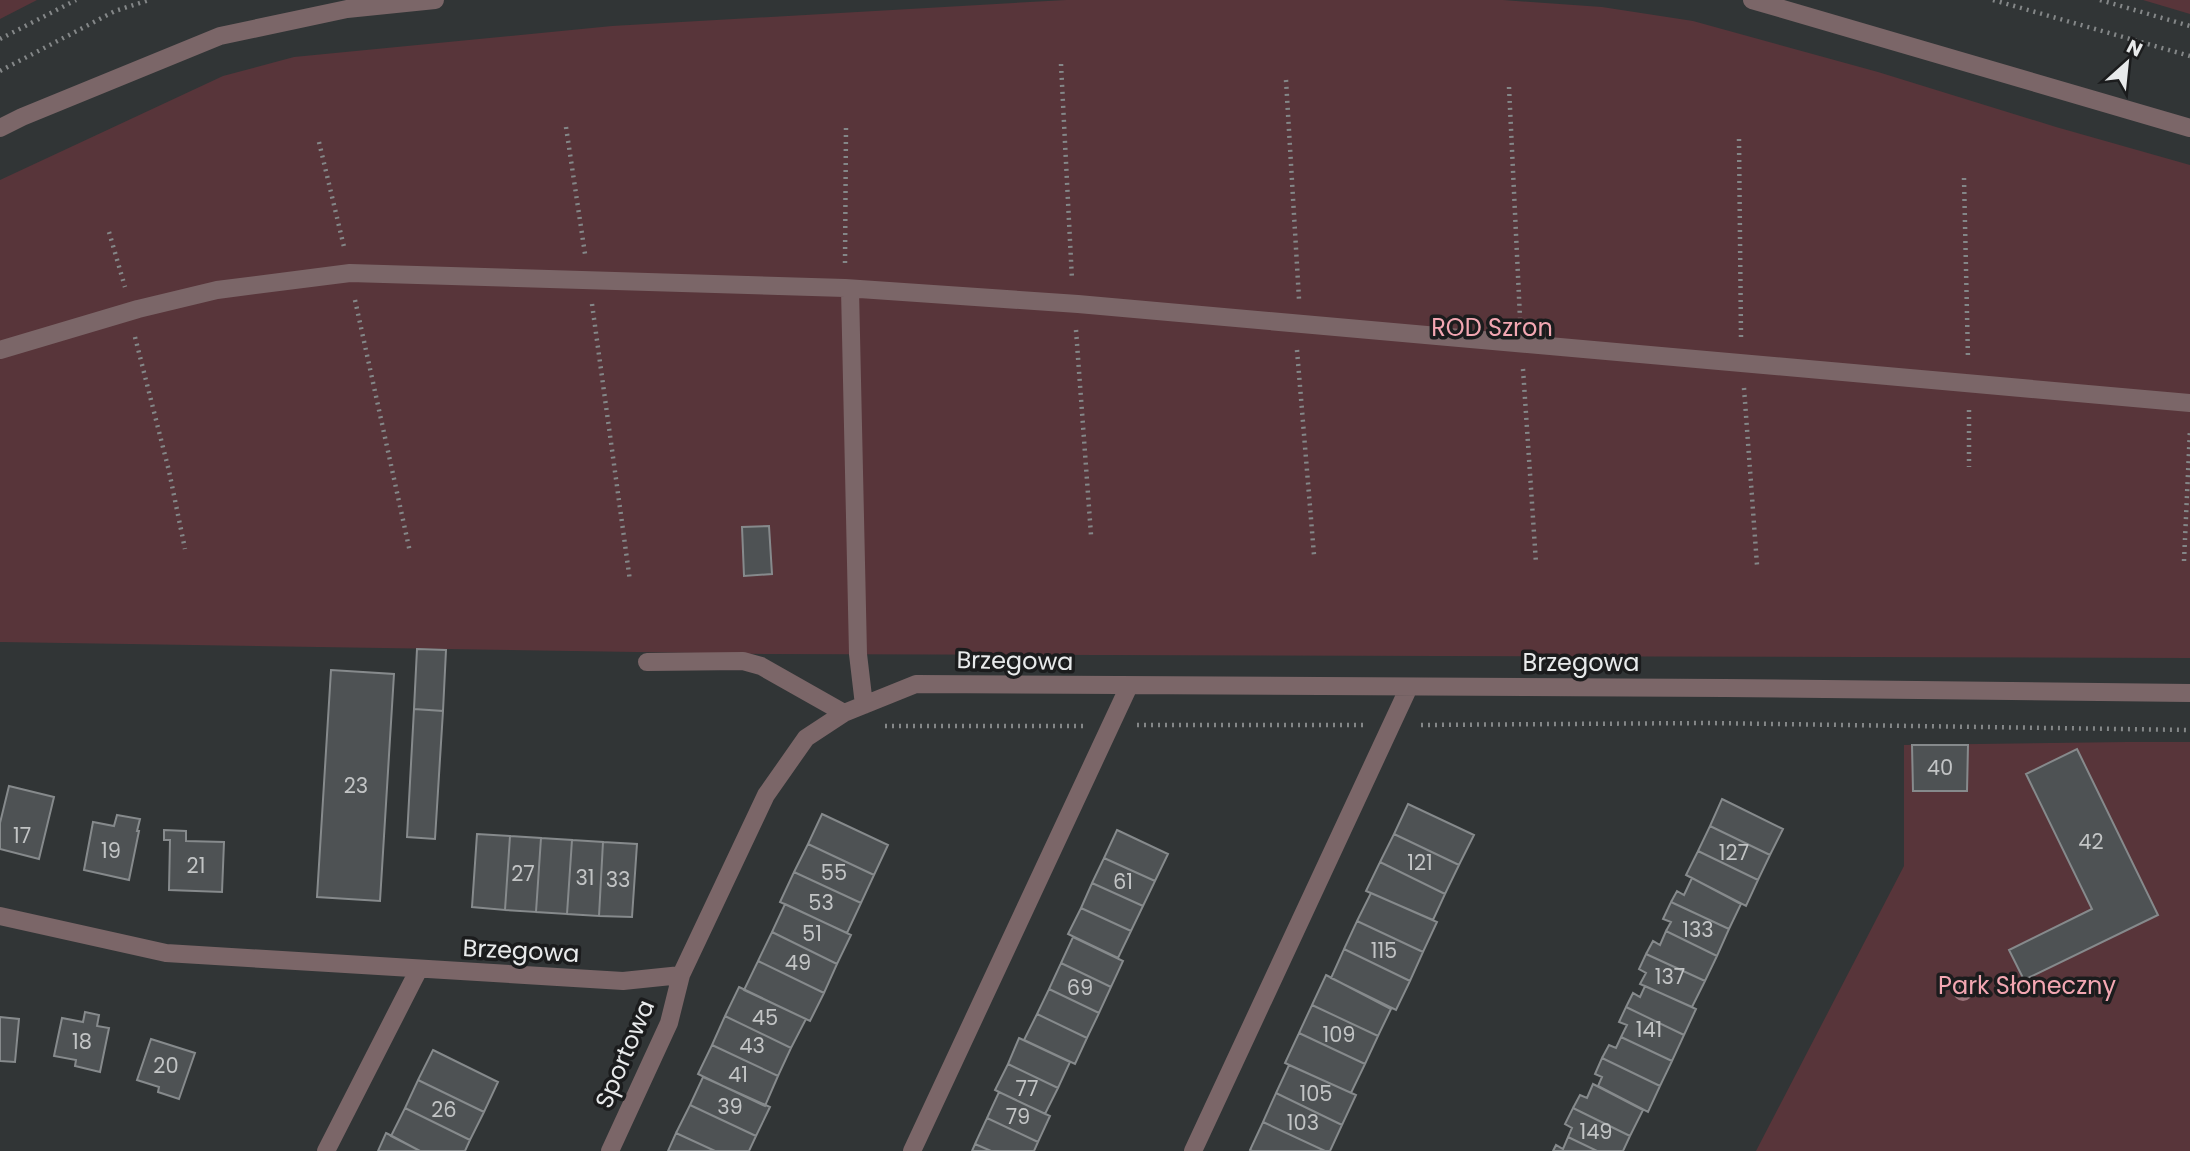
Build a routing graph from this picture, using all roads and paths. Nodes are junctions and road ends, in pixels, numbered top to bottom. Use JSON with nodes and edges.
{"nodes":[{"id":1,"x":76,"y":0,"type":"edge"},
{"id":2,"x":149,"y":0,"type":"edge"},
{"id":3,"x":435,"y":0,"type":"edge"},
{"id":4,"x":1752,"y":0,"type":"edge"},
{"id":5,"x":1993,"y":0,"type":"edge"},
{"id":6,"x":2100,"y":0,"type":"edge"},
{"id":7,"x":2190,"y":26,"type":"edge"},
{"id":8,"x":0,"y":39,"type":"edge"},
{"id":9,"x":2190,"y":56,"type":"edge"},
{"id":10,"x":1062,"y":64,"type":"dead end"},
{"id":11,"x":0,"y":71,"type":"edge"},
{"id":12,"x":1286,"y":80,"type":"dead end"},
{"id":13,"x":1509,"y":87,"type":"dead end"},
{"id":14,"x":566,"y":127,"type":"dead end"},
{"id":15,"x":846,"y":127,"type":"dead end"},
{"id":16,"x":0,"y":128,"type":"edge"},
{"id":17,"x":2190,"y":128,"type":"edge"},
{"id":18,"x":1739,"y":139,"type":"dead end"},
{"id":19,"x":319,"y":142,"type":"dead end"},
{"id":20,"x":1964,"y":178,"type":"dead end"},
{"id":21,"x":109,"y":232,"type":"dead end"},
{"id":22,"x":349,"y":273,"type":"junction"},
{"id":23,"x":589,"y":280,"type":"junction"},
{"id":24,"x":848,"y":289,"type":"junction"},
{"id":25,"x":1074,"y":304,"type":"junction"},
{"id":26,"x":130,"y":312,"type":"junction"},
{"id":27,"x":1298,"y":325,"type":"junction"},
{"id":28,"x":1521,"y":344,"type":"junction"},
{"id":29,"x":0,"y":350,"type":"edge"},
{"id":30,"x":1742,"y":362,"type":"junction"},
{"id":31,"x":1969,"y":383,"type":"junction"},
{"id":32,"x":2190,"y":403,"type":"edge"},
{"id":33,"x":2190,"y":416,"type":"edge"},
{"id":34,"x":1969,"y":467,"type":"dead end"},
{"id":35,"x":1091,"y":535,"type":"dead end"},
{"id":36,"x":186,"y":549,"type":"dead end"},
{"id":37,"x":410,"y":552,"type":"dead end"},
{"id":38,"x":1314,"y":555,"type":"dead end"},
{"id":39,"x":2184,"y":561,"type":"dead end"},
{"id":40,"x":1536,"y":563,"type":"dead end"},
{"id":41,"x":1757,"y":565,"type":"dead end"},
{"id":42,"x":630,"y":581,"type":"dead end"},
{"id":43,"x":647,"y":662,"type":"dead end"},
{"id":44,"x":1129,"y":687,"type":"junction"},
{"id":45,"x":1409,"y":687,"type":"junction"},
{"id":46,"x":2190,"y":693,"type":"edge"},
{"id":47,"x":864,"y":705,"type":"junction"},
{"id":48,"x":844,"y":713,"type":"junction"},
{"id":49,"x":1392,"y":725,"type":"junction"},
{"id":50,"x":1111,"y":726,"type":"junction"},
{"id":51,"x":2190,"y":730,"type":"edge"},
{"id":52,"x":0,"y":916,"type":"edge"},
{"id":53,"x":419,"y":969,"type":"junction"},
{"id":54,"x":681,"y":975,"type":"junction"},
{"id":55,"x":326,"y":1151,"type":"edge"},
{"id":56,"x":610,"y":1151,"type":"edge"},
{"id":57,"x":912,"y":1151,"type":"edge"},
{"id":58,"x":1193,"y":1151,"type":"edge"}],
"edges":[{"from":1,"to":8,"type":"path"},
{"from":2,"to":11,"type":"path"},
{"from":3,"to":16,"type":"street"},
{"from":4,"to":17,"type":"street"},
{"from":5,"to":9,"type":"path"},
{"from":6,"to":7,"type":"path"},
{"from":10,"to":25,"type":"path"},
{"from":12,"to":27,"type":"path"},
{"from":13,"to":28,"type":"path"},
{"from":14,"to":23,"type":"path"},
{"from":15,"to":24,"type":"path"},
{"from":18,"to":30,"type":"path"},
{"from":19,"to":22,"type":"path"},
{"from":20,"to":31,"type":"path"},
{"from":21,"to":26,"type":"path"},
{"from":22,"to":23,"type":"street"},
{"from":22,"to":26,"type":"street"},
{"from":22,"to":37,"type":"path"},
{"from":23,"to":24,"type":"street"},
{"from":23,"to":42,"type":"path"},
{"from":24,"to":25,"type":"street"},
{"from":24,"to":47,"type":"street"},
{"from":25,"to":27,"type":"street"},
{"from":25,"to":35,"type":"path"},
{"from":26,"to":29,"type":"street"},
{"from":26,"to":36,"type":"path"},
{"from":27,"to":28,"type":"street"},
{"from":27,"to":38,"type":"path"},
{"from":28,"to":30,"type":"street"},
{"from":28,"to":40,"type":"path"},
{"from":30,"to":31,"type":"street"},
{"from":30,"to":41,"type":"path"},
{"from":31,"to":32,"type":"street"},
{"from":31,"to":34,"type":"path"},
{"from":33,"to":39,"type":"path"},
{"from":43,"to":48,"type":"street"},
{"from":44,"to":45,"type":"street","name":"Brzegowa"},
{"from":44,"to":47,"type":"street","name":"Brzegowa"},
{"from":44,"to":50,"type":"street"},
{"from":45,"to":46,"type":"street","name":"Brzegowa"},
{"from":45,"to":49,"type":"street"},
{"from":47,"to":48,"type":"street","name":"Brzegowa"},
{"from":48,"to":50,"type":"path"},
{"from":48,"to":54,"type":"street","name":"Brzegowa"},
{"from":49,"to":50,"type":"path"},
{"from":49,"to":51,"type":"path"},
{"from":49,"to":58,"type":"street"},
{"from":50,"to":57,"type":"street"},
{"from":52,"to":53,"type":"street","name":"Brzegowa"},
{"from":53,"to":54,"type":"street","name":"Brzegowa"},
{"from":53,"to":55,"type":"street"},
{"from":54,"to":56,"type":"street","name":"Sportowa"}]}
